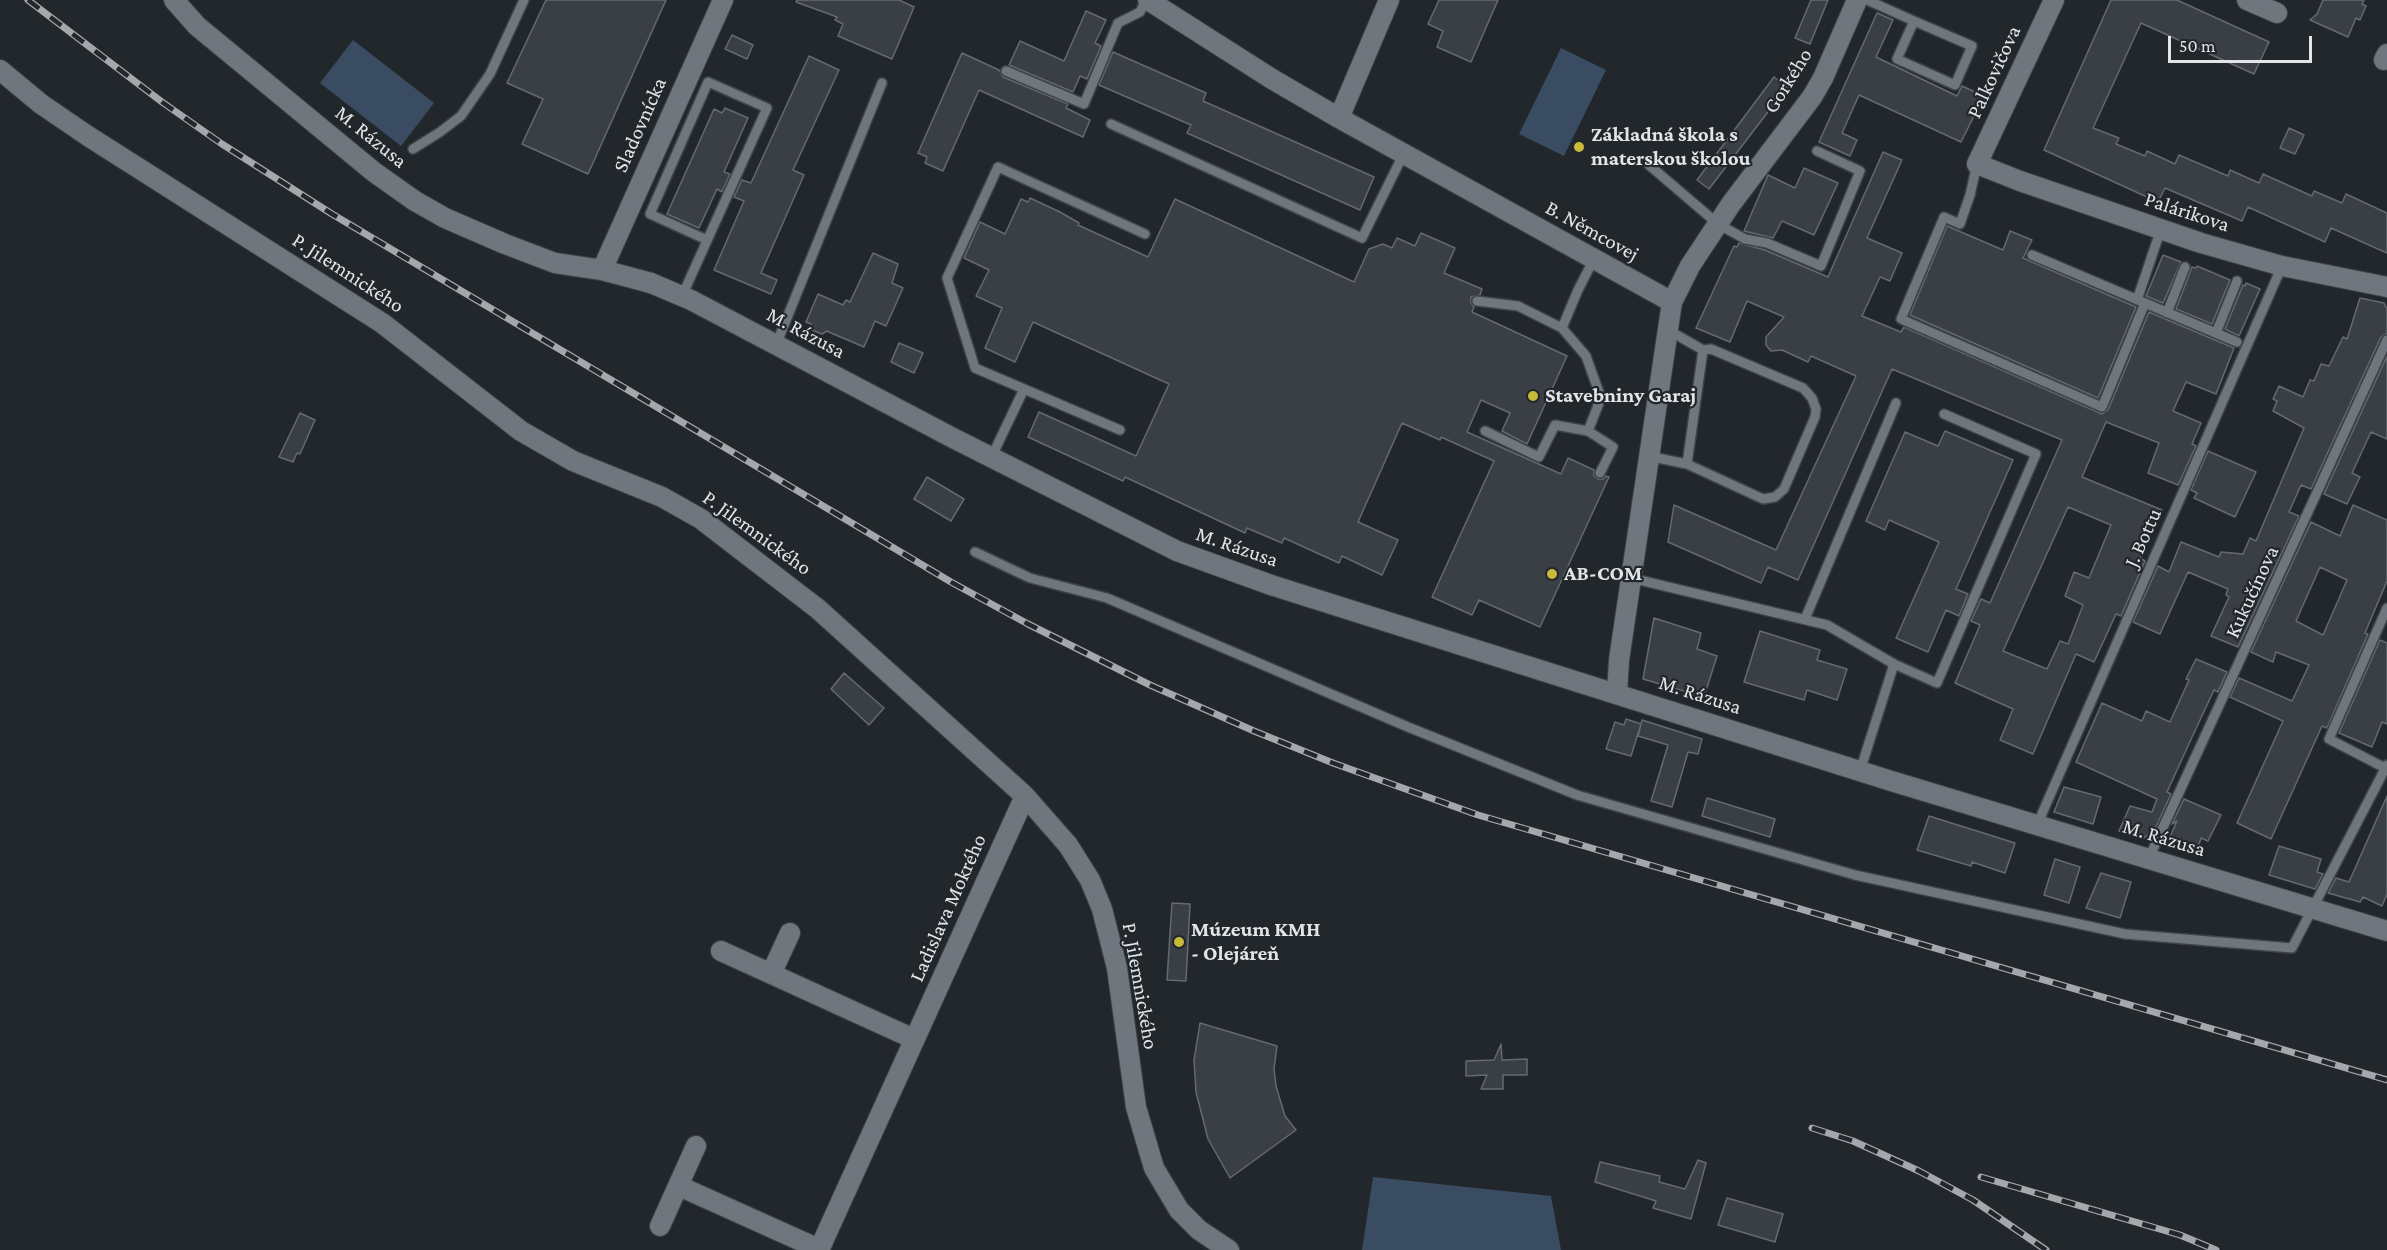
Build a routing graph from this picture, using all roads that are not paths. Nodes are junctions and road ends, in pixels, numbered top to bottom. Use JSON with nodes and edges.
{"nodes":[{"id":1,"x":174,"y":0,"type":"edge"},
{"id":2,"x":524,"y":0,"type":"edge"},
{"id":3,"x":723,"y":0,"type":"edge"},
{"id":4,"x":1147,"y":0,"type":"edge"},
{"id":5,"x":1389,"y":0,"type":"edge"},
{"id":6,"x":1857,"y":0,"type":"edge"},
{"id":7,"x":1867,"y":0,"type":"edge"},
{"id":8,"x":2054,"y":0,"type":"edge"},
{"id":9,"x":2247,"y":0,"type":"edge"},
{"id":10,"x":2277,"y":13,"type":"dead end"},
{"id":11,"x":1914,"y":21,"type":"junction"},
{"id":12,"x":0,"y":70,"type":"edge"},
{"id":13,"x":1006,"y":70,"type":"dead end"},
{"id":14,"x":882,"y":84,"type":"dead end"},
{"id":15,"x":1339,"y":118,"type":"junction"},
{"id":16,"x":1111,"y":124,"type":"dead end"},
{"id":17,"x":413,"y":149,"type":"dead end"},
{"id":18,"x":1817,"y":151,"type":"dead end"},
{"id":19,"x":1404,"y":153,"type":"junction"},
{"id":20,"x":1977,"y":164,"type":"junction"},
{"id":21,"x":1649,"y":165,"type":"dead end"},
{"id":22,"x":1718,"y":224,"type":"junction"},
{"id":23,"x":2161,"y":229,"type":"junction"},
{"id":24,"x":1145,"y":234,"type":"dead end"},
{"id":25,"x":706,"y":240,"type":"junction"},
{"id":26,"x":2032,"y":255,"type":"dead end"},
{"id":27,"x":1594,"y":259,"type":"junction"},
{"id":28,"x":2282,"y":266,"type":"junction"},
{"id":29,"x":2185,"y":267,"type":"dead end"},
{"id":30,"x":602,"y":270,"type":"junction"},
{"id":31,"x":2237,"y":280,"type":"dead end"},
{"id":32,"x":2387,"y":287,"type":"edge"},
{"id":33,"x":682,"y":296,"type":"junction"},
{"id":34,"x":1477,"y":301,"type":"dead end"},
{"id":35,"x":1672,"y":302,"type":"junction"},
{"id":36,"x":2141,"y":302,"type":"junction"},
{"id":37,"x":2167,"y":313,"type":"junction"},
{"id":38,"x":1562,"y":328,"type":"junction"},
{"id":39,"x":1667,"y":330,"type":"junction"},
{"id":40,"x":2216,"y":333,"type":"junction"},
{"id":41,"x":2387,"y":340,"type":"edge"},
{"id":42,"x":2236,"y":342,"type":"dead end"},
{"id":43,"x":776,"y":345,"type":"junction"},
{"id":44,"x":1703,"y":350,"type":"junction"},
{"id":45,"x":1024,"y":389,"type":"junction"},
{"id":46,"x":1896,"y":403,"type":"dead end"},
{"id":47,"x":1944,"y":414,"type":"dead end"},
{"id":48,"x":1120,"y":430,"type":"dead end"},
{"id":49,"x":1485,"y":431,"type":"dead end"},
{"id":50,"x":1588,"y":431,"type":"junction"},
{"id":51,"x":992,"y":456,"type":"junction"},
{"id":52,"x":1648,"y":456,"type":"junction"},
{"id":53,"x":1687,"y":464,"type":"junction"},
{"id":54,"x":1600,"y":473,"type":"dead end"},
{"id":55,"x":975,"y":552,"type":"dead end"},
{"id":56,"x":1631,"y":578,"type":"junction"},
{"id":57,"x":2387,"y":608,"type":"edge"},
{"id":58,"x":1805,"y":619,"type":"junction"},
{"id":59,"x":1894,"y":664,"type":"junction"},
{"id":60,"x":1617,"y":694,"type":"junction"},
{"id":61,"x":2386,"y":766,"type":"edge"},
{"id":62,"x":1860,"y":771,"type":"junction"},
{"id":63,"x":1024,"y":796,"type":"junction"},
{"id":64,"x":2037,"y":825,"type":"junction"},
{"id":65,"x":2149,"y":858,"type":"junction"},
{"id":66,"x":2313,"y":908,"type":"junction"},
{"id":67,"x":2387,"y":931,"type":"edge"},
{"id":68,"x":790,"y":933,"type":"dead end"},
{"id":69,"x":721,"y":951,"type":"dead end"},
{"id":70,"x":771,"y":974,"type":"junction"},
{"id":71,"x":914,"y":1039,"type":"junction"},
{"id":72,"x":696,"y":1146,"type":"dead end"},
{"id":73,"x":679,"y":1186,"type":"junction"},
{"id":74,"x":660,"y":1226,"type":"dead end"},
{"id":75,"x":819,"y":1250,"type":"edge"},
{"id":76,"x":1229,"y":1250,"type":"edge"}],
"edges":[{"from":1,"to":30,"type":"street","name":"M. Rázusa"},
{"from":2,"to":17,"type":"lane"},
{"from":3,"to":30,"type":"street","name":"Sladovnícka"},
{"from":4,"to":13,"type":"lane"},
{"from":4,"to":15,"type":"street","name":"B. Němcovej"},
{"from":5,"to":15,"type":"street"},
{"from":6,"to":22,"type":"street","name":"Gorkého"},
{"from":7,"to":11,"type":"lane"},
{"from":8,"to":20,"type":"street","name":"Palkovičova"},
{"from":9,"to":10,"type":"street"},
{"from":11,"to":11,"type":"lane"},
{"from":12,"to":63,"type":"street","name":"P. Jilemnického"},
{"from":14,"to":43,"type":"lane"},
{"from":15,"to":19,"type":"street","name":"B. Němcovej"},
{"from":16,"to":19,"type":"lane"},
{"from":18,"to":22,"type":"lane"},
{"from":19,"to":27,"type":"street","name":"B. Němcovej"},
{"from":20,"to":23,"type":"street","name":"Palárikova"},
{"from":20,"to":36,"type":"lane"},
{"from":21,"to":22,"type":"lane"},
{"from":22,"to":35,"type":"street","name":"Gorkého"},
{"from":23,"to":28,"type":"street","name":"Palárikova"},
{"from":23,"to":36,"type":"lane"},
{"from":24,"to":45,"type":"lane"},
{"from":25,"to":25,"type":"lane"},
{"from":25,"to":33,"type":"lane"},
{"from":26,"to":36,"type":"lane"},
{"from":27,"to":35,"type":"street","name":"B. Němcovej"},
{"from":27,"to":38,"type":"lane"},
{"from":28,"to":32,"type":"street","name":"Palárikova"},
{"from":28,"to":64,"type":"lane","name":"J. Bottu"},
{"from":29,"to":37,"type":"lane"},
{"from":30,"to":33,"type":"street","name":"M. Rázusa"},
{"from":31,"to":40,"type":"lane"},
{"from":33,"to":43,"type":"street","name":"M. Rázusa"},
{"from":34,"to":38,"type":"lane"},
{"from":35,"to":39,"type":"street"},
{"from":36,"to":37,"type":"lane"},
{"from":37,"to":40,"type":"lane"},
{"from":38,"to":50,"type":"lane"},
{"from":39,"to":44,"type":"lane"},
{"from":39,"to":52,"type":"street"},
{"from":40,"to":42,"type":"lane"},
{"from":41,"to":65,"type":"lane","name":"Kukučínova"},
{"from":43,"to":51,"type":"street","name":"M. Rázusa"},
{"from":44,"to":53,"type":"lane"},
{"from":44,"to":53,"type":"lane"},
{"from":45,"to":48,"type":"lane"},
{"from":45,"to":51,"type":"lane"},
{"from":46,"to":58,"type":"lane"},
{"from":47,"to":59,"type":"lane"},
{"from":49,"to":50,"type":"lane"},
{"from":50,"to":54,"type":"lane"},
{"from":51,"to":60,"type":"street","name":"M. Rázusa"},
{"from":52,"to":53,"type":"lane"},
{"from":52,"to":56,"type":"street"},
{"from":55,"to":66,"type":"lane"},
{"from":56,"to":58,"type":"lane"},
{"from":56,"to":60,"type":"street"},
{"from":57,"to":61,"type":"lane"},
{"from":58,"to":59,"type":"lane"},
{"from":59,"to":62,"type":"lane"},
{"from":60,"to":62,"type":"street","name":"M. Rázusa"},
{"from":61,"to":66,"type":"lane"},
{"from":62,"to":64,"type":"street","name":"M. Rázusa"},
{"from":63,"to":71,"type":"street","name":"Ladislava Mokrého"},
{"from":63,"to":76,"type":"street","name":"P. Jilemnického"},
{"from":64,"to":65,"type":"street","name":"M. Rázusa"},
{"from":65,"to":66,"type":"street","name":"M. Rázusa"},
{"from":66,"to":67,"type":"street","name":"M. Rázusa"},
{"from":68,"to":70,"type":"street"},
{"from":69,"to":70,"type":"street"},
{"from":70,"to":71,"type":"street"},
{"from":71,"to":75,"type":"street","name":"Ladislava Mokrého"},
{"from":72,"to":73,"type":"street"},
{"from":73,"to":74,"type":"street"},
{"from":73,"to":75,"type":"street","name":"Ladislava Mokrého"}]}
